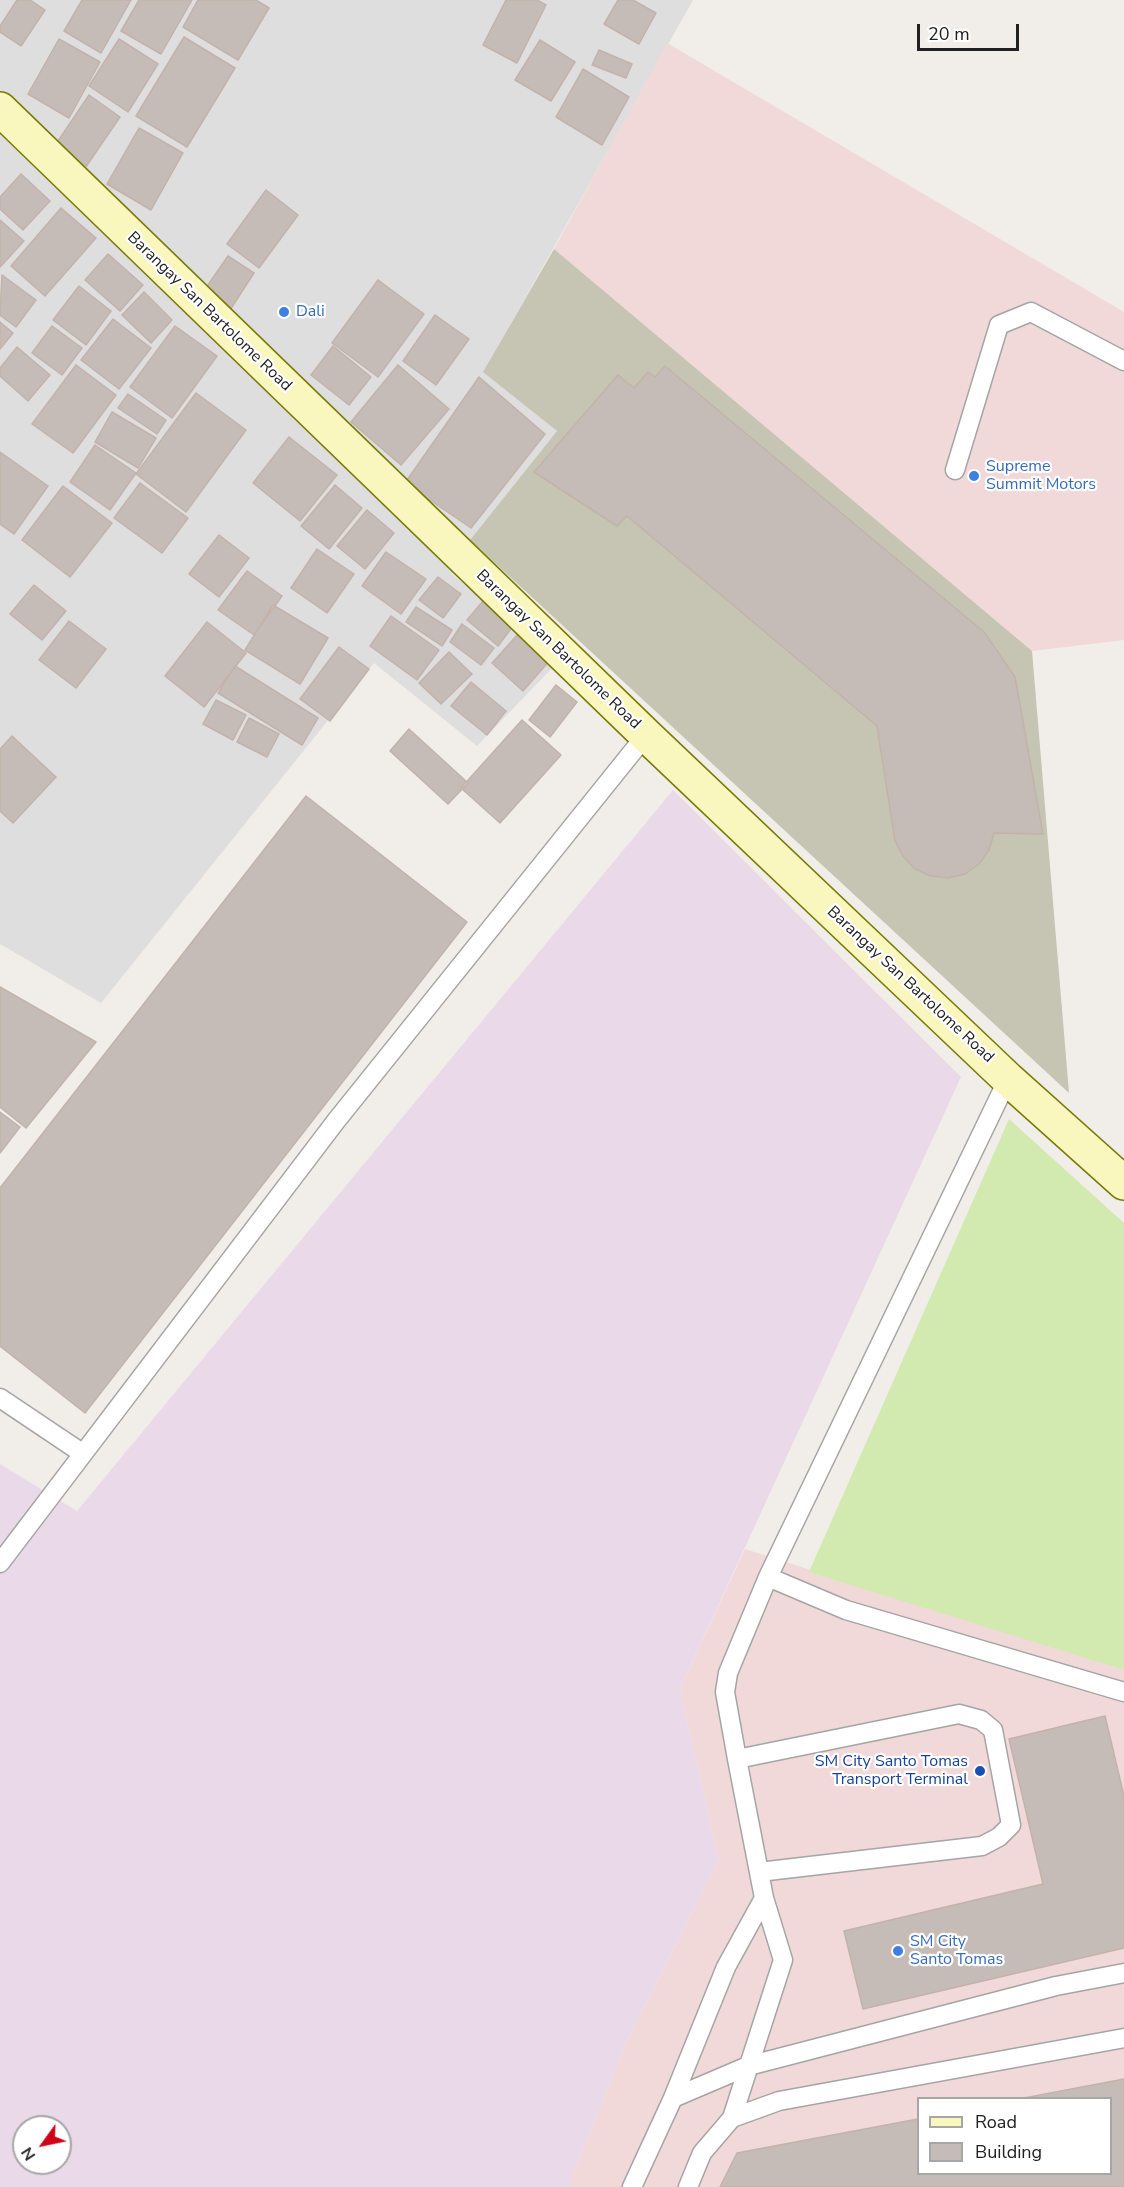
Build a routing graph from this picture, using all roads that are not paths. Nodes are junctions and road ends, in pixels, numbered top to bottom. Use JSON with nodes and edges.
{"nodes":[{"id":1,"x":0,"y":109,"type":"edge"},
{"id":2,"x":1124,"y":361,"type":"edge"},
{"id":3,"x":955,"y":470,"type":"dead end"},
{"id":4,"x":646,"y":735,"type":"junction"},
{"id":5,"x":1008,"y":1078,"type":"junction"},
{"id":6,"x":1124,"y":1183,"type":"edge"},
{"id":7,"x":0,"y":1398,"type":"edge"},
{"id":8,"x":82,"y":1453,"type":"junction"},
{"id":9,"x":0,"y":1563,"type":"edge"},
{"id":10,"x":768,"y":1577,"type":"junction"},
{"id":11,"x":1124,"y":1692,"type":"edge"},
{"id":12,"x":736,"y":1759,"type":"junction"},
{"id":13,"x":759,"y":1872,"type":"junction"},
{"id":14,"x":764,"y":1898,"type":"junction"},
{"id":15,"x":1124,"y":1973,"type":"edge"},
{"id":16,"x":1124,"y":2038,"type":"edge"},
{"id":17,"x":748,"y":2066,"type":"junction"},
{"id":18,"x":673,"y":2098,"type":"junction"},
{"id":19,"x":732,"y":2118,"type":"junction"},
{"id":20,"x":632,"y":2187,"type":"edge"},
{"id":21,"x":688,"y":2187,"type":"edge"}],
"edges":[{"from":1,"to":4,"type":"street","name":"Barangay San Bartolome Road"},
{"from":2,"to":3,"type":"lane"},
{"from":4,"to":5,"type":"street","name":"Barangay San Bartolome Road"},
{"from":4,"to":8,"type":"lane"},
{"from":5,"to":6,"type":"street","name":"Barangay San Bartolome Road"},
{"from":5,"to":10,"type":"lane"},
{"from":7,"to":8,"type":"lane"},
{"from":8,"to":9,"type":"lane"},
{"from":10,"to":11,"type":"lane"},
{"from":10,"to":12,"type":"lane"},
{"from":12,"to":13,"type":"lane"},
{"from":12,"to":13,"type":"lane"},
{"from":13,"to":14,"type":"lane"},
{"from":14,"to":17,"type":"lane"},
{"from":14,"to":18,"type":"lane"},
{"from":15,"to":17,"type":"lane"},
{"from":16,"to":19,"type":"lane"},
{"from":17,"to":18,"type":"lane"},
{"from":17,"to":19,"type":"lane"},
{"from":18,"to":20,"type":"lane"},
{"from":19,"to":21,"type":"lane"}]}
